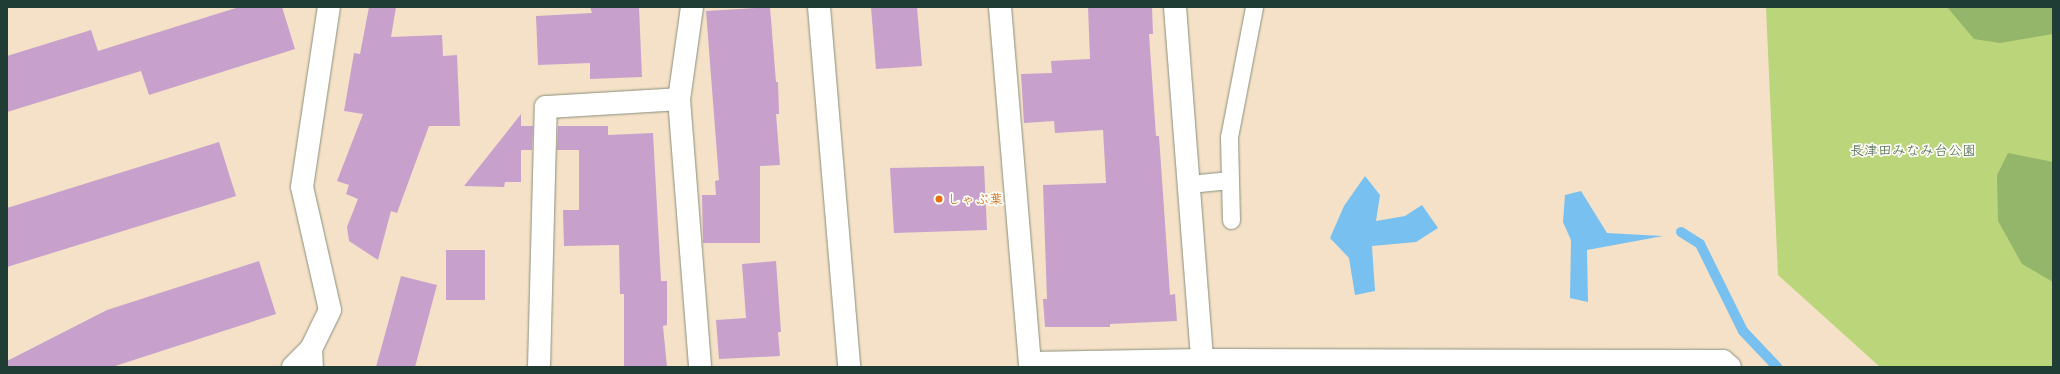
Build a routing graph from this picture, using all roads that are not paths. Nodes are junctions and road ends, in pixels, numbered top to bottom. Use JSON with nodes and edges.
{"nodes":[{"id":1,"x":329,"y":7,"type":"edge"},
{"id":2,"x":692,"y":7,"type":"edge"},
{"id":3,"x":819,"y":7,"type":"edge"},
{"id":4,"x":1000,"y":7,"type":"edge"},
{"id":5,"x":1175,"y":7,"type":"edge"},
{"id":6,"x":1254,"y":7,"type":"edge"},
{"id":7,"x":679,"y":99,"type":"junction"},
{"id":8,"x":1230,"y":180,"type":"junction"},
{"id":9,"x":1189,"y":184,"type":"junction"},
{"id":10,"x":1231,"y":220,"type":"dead end"},
{"id":11,"x":312,"y":358,"type":"edge"},
{"id":12,"x":1202,"y":360,"type":"junction"},
{"id":13,"x":1030,"y":365,"type":"edge"},
{"id":14,"x":293,"y":367,"type":"edge"},
{"id":15,"x":539,"y":367,"type":"edge"},
{"id":16,"x":700,"y":367,"type":"edge"},
{"id":17,"x":849,"y":367,"type":"edge"},
{"id":18,"x":1730,"y":367,"type":"edge"}],
"edges":[{"from":1,"to":11,"type":"street"},
{"from":2,"to":7,"type":"street"},
{"from":3,"to":17,"type":"street"},
{"from":4,"to":13,"type":"street"},
{"from":5,"to":9,"type":"street"},
{"from":6,"to":8,"type":"lane"},
{"from":7,"to":15,"type":"street"},
{"from":7,"to":16,"type":"street"},
{"from":8,"to":9,"type":"lane"},
{"from":8,"to":10,"type":"lane"},
{"from":9,"to":12,"type":"street"},
{"from":11,"to":14,"type":"street"},
{"from":12,"to":13,"type":"street"},
{"from":12,"to":18,"type":"street"}]}
